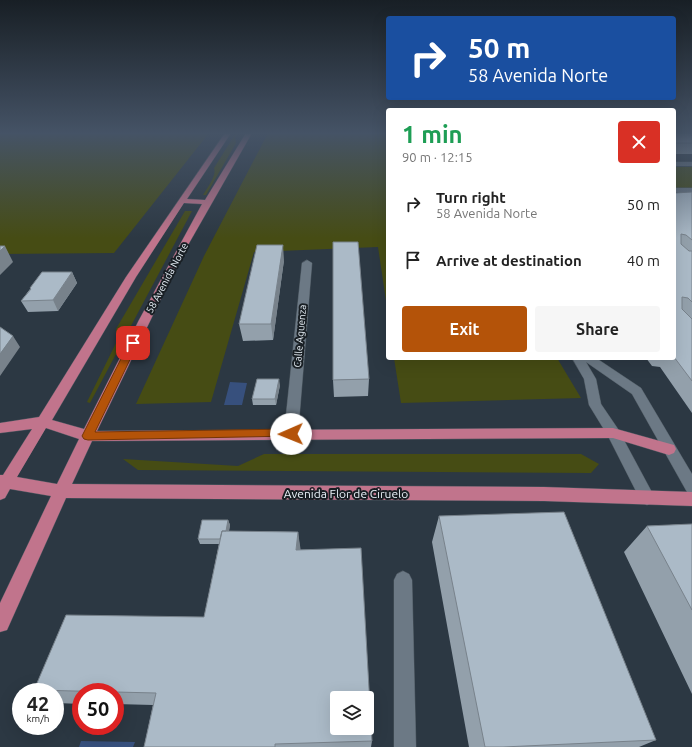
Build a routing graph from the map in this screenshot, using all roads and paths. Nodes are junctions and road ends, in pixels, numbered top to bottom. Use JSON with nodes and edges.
{"nodes":[{"id":1,"x":204,"y":168,"type":"edge"},
{"id":2,"x":228,"y":168,"type":"edge"},
{"id":3,"x":676,"y":190,"type":"edge"},
{"id":4,"x":691,"y":191,"type":"edge"},
{"id":5,"x":182,"y":201,"type":"junction"},
{"id":6,"x":208,"y":202,"type":"junction"},
{"id":7,"x":307,"y":263,"type":"dead end"},
{"id":8,"x":579,"y":360,"type":"edge"},
{"id":9,"x":591,"y":360,"type":"edge"},
{"id":10,"x":43,"y":422,"type":"junction"},
{"id":11,"x":0,"y":428,"type":"edge"},
{"id":12,"x":613,"y":433,"type":"junction"},
{"id":13,"x":291,"y":434,"type":"junction"},
{"id":14,"x":88,"y":436,"type":"junction"},
{"id":15,"x":669,"y":450,"type":"junction"},
{"id":16,"x":2,"y":485,"type":"edge"},
{"id":17,"x":692,"y":487,"type":"edge"},
{"id":18,"x":60,"y":492,"type":"junction"},
{"id":19,"x":647,"y":498,"type":"junction"},
{"id":20,"x":692,"y":499,"type":"edge"},
{"id":21,"x":403,"y":580,"type":"dead end"},
{"id":22,"x":0,"y":622,"type":"edge"},
{"id":23,"x":405,"y":747,"type":"edge"}],
"edges":[{"from":1,"to":5,"type":"main road"},
{"from":2,"to":6,"type":"main road","name":"58 Avenida Norte"},
{"from":3,"to":4,"type":"street"},
{"from":5,"to":6,"type":"main road"},
{"from":5,"to":10,"type":"main road"},
{"from":6,"to":14,"type":"main road","name":"58 Avenida Norte"},
{"from":7,"to":13,"type":"street","name":"Calle Aguenza"},
{"from":8,"to":12,"type":"street"},
{"from":9,"to":15,"type":"street"},
{"from":10,"to":11,"type":"main road"},
{"from":10,"to":14,"type":"main road"},
{"from":10,"to":16,"type":"main road"},
{"from":12,"to":13,"type":"main road"},
{"from":12,"to":15,"type":"main road"},
{"from":12,"to":19,"type":"street"},
{"from":13,"to":14,"type":"main road"},
{"from":14,"to":18,"type":"main road","name":"58 Avenida Norte"},
{"from":15,"to":17,"type":"street"},
{"from":16,"to":18,"type":"main road","name":"Avenida Flor de Ciruelo"},
{"from":18,"to":19,"type":"main road","name":"Avenida Flor de Ciruelo"},
{"from":18,"to":22,"type":"main road","name":"58 Avenida Norte"},
{"from":19,"to":20,"type":"main road","name":"Avenida Flor de Ciruelo"},
{"from":21,"to":23,"type":"street"}]}
